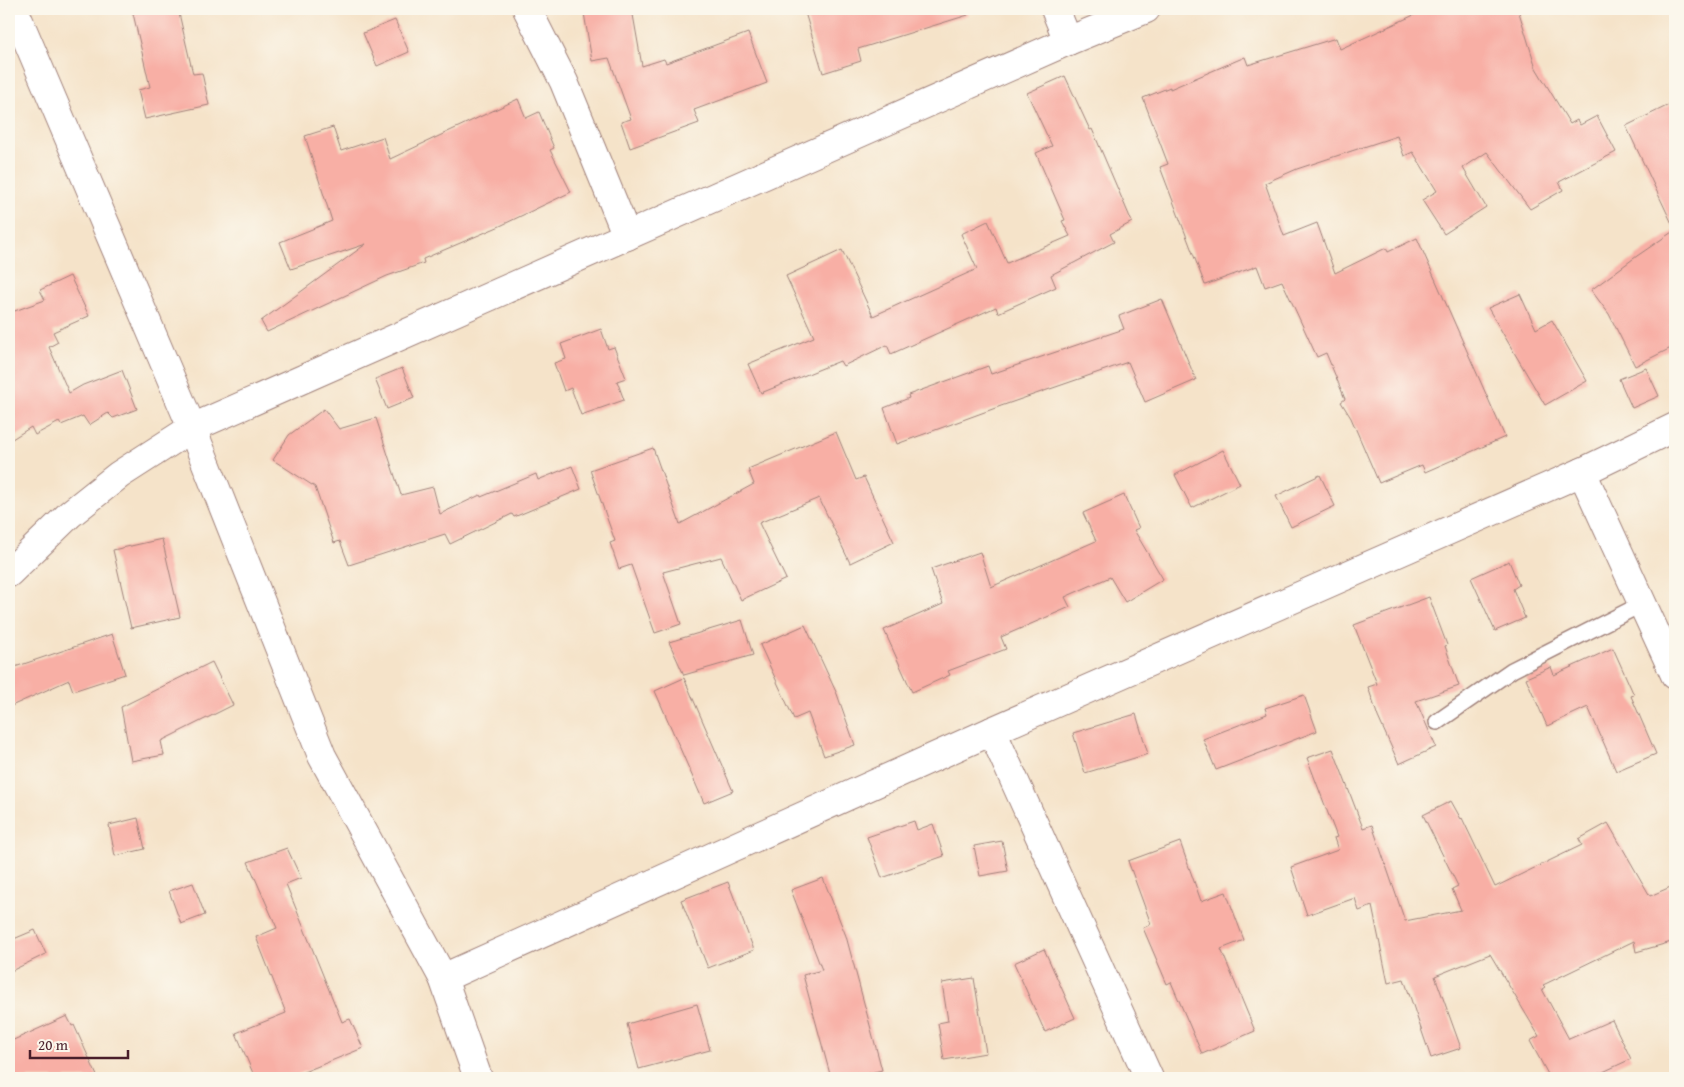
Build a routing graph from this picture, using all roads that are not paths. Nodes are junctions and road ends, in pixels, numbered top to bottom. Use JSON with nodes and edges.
{"nodes":[{"id":1,"x":14,"y":9,"type":"edge"},
{"id":2,"x":527,"y":9,"type":"edge"},
{"id":3,"x":1055,"y":9,"type":"edge"},
{"id":4,"x":1146,"y":9,"type":"edge"},
{"id":5,"x":1068,"y":41,"type":"junction"},
{"id":6,"x":627,"y":236,"type":"junction"},
{"id":7,"x":1675,"y":427,"type":"edge"},
{"id":8,"x":192,"y":428,"type":"junction"},
{"id":9,"x":1582,"y":472,"type":"junction"},
{"id":10,"x":9,"y":573,"type":"edge"},
{"id":11,"x":1642,"y":604,"type":"junction"},
{"id":12,"x":1675,"y":676,"type":"edge"},
{"id":13,"x":1437,"y":722,"type":"dead end"},
{"id":14,"x":992,"y":731,"type":"junction"},
{"id":15,"x":443,"y":978,"type":"junction"},
{"id":16,"x":478,"y":1078,"type":"edge"},
{"id":17,"x":1149,"y":1078,"type":"edge"}],
"edges":[{"from":1,"to":8,"type":"street"},
{"from":2,"to":6,"type":"street"},
{"from":3,"to":5,"type":"street"},
{"from":4,"to":5,"type":"street"},
{"from":5,"to":6,"type":"street"},
{"from":6,"to":8,"type":"street"},
{"from":7,"to":9,"type":"street"},
{"from":8,"to":10,"type":"street"},
{"from":8,"to":15,"type":"street"},
{"from":9,"to":11,"type":"street"},
{"from":9,"to":14,"type":"street"},
{"from":11,"to":12,"type":"street"},
{"from":11,"to":13,"type":"lane"},
{"from":14,"to":15,"type":"street"},
{"from":14,"to":17,"type":"street"},
{"from":15,"to":16,"type":"street"}]}
